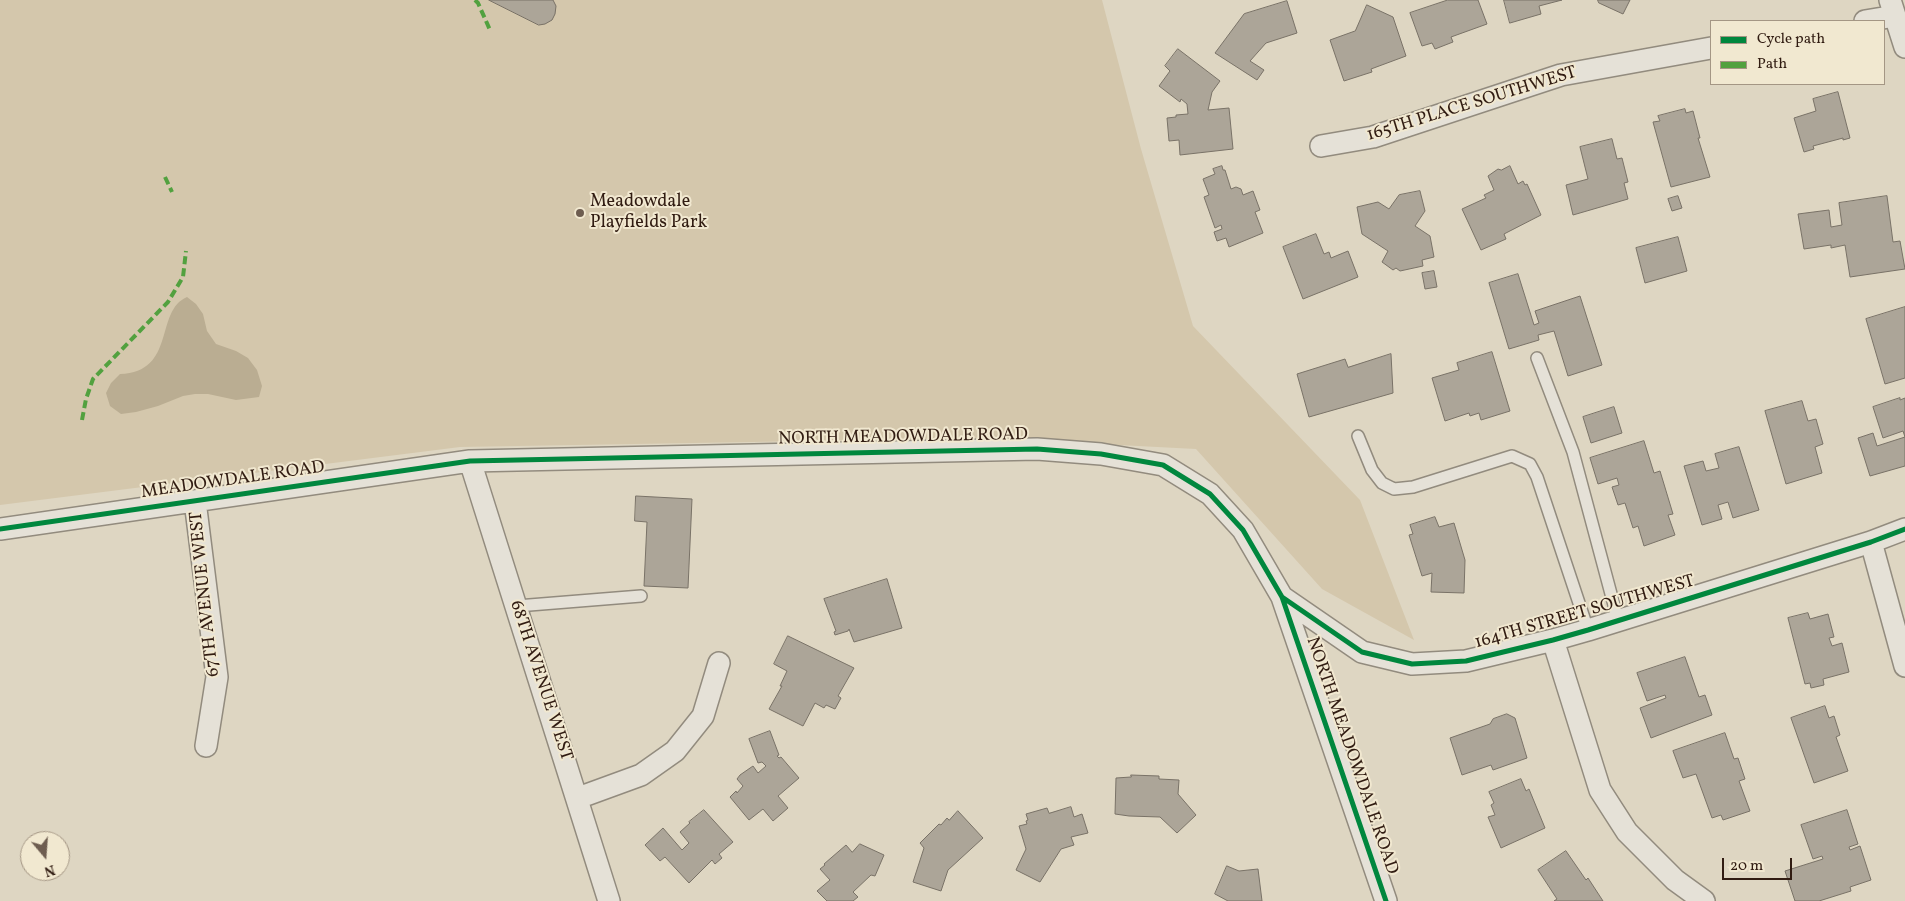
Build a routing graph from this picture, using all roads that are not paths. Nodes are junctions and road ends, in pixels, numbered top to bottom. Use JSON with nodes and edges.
{"nodes":[{"id":1,"x":1893,"y":8,"type":"edge"},
{"id":2,"x":1867,"y":20,"type":"edge"},
{"id":3,"x":1905,"y":46,"type":"edge"},
{"id":4,"x":1710,"y":48,"type":"edge"},
{"id":5,"x":1321,"y":146,"type":"dead end"},
{"id":6,"x":1537,"y":358,"type":"dead end"},
{"id":7,"x":1358,"y":436,"type":"dead end"},
{"id":8,"x":470,"y":461,"type":"junction"},
{"id":9,"x":195,"y":501,"type":"junction"},
{"id":10,"x":0,"y":529,"type":"edge"},
{"id":11,"x":1905,"y":529,"type":"edge"},
{"id":12,"x":1871,"y":542,"type":"junction"},
{"id":13,"x":641,"y":596,"type":"dead end"},
{"id":14,"x":1282,"y":597,"type":"junction"},
{"id":15,"x":516,"y":606,"type":"junction"},
{"id":16,"x":1618,"y":620,"type":"junction"},
{"id":17,"x":1588,"y":630,"type":"junction"},
{"id":18,"x":1553,"y":640,"type":"junction"},
{"id":19,"x":720,"y":663,"type":"dead end"},
{"id":20,"x":1905,"y":666,"type":"edge"},
{"id":21,"x":206,"y":746,"type":"dead end"},
{"id":22,"x":578,"y":798,"type":"junction"},
{"id":23,"x":609,"y":901,"type":"edge"},
{"id":24,"x":1386,"y":901,"type":"edge"},
{"id":25,"x":1704,"y":901,"type":"edge"}],
"edges":[{"from":1,"to":2,"type":"street"},
{"from":1,"to":3,"type":"street"},
{"from":4,"to":5,"type":"street","name":"165TH PLACE SOUTHWEST"},
{"from":6,"to":16,"type":"lane"},
{"from":7,"to":17,"type":"lane"},
{"from":8,"to":9,"type":"street","name":"MEADOWDALE ROAD"},
{"from":8,"to":14,"type":"street","name":"NORTH MEADOWDALE ROAD"},
{"from":8,"to":15,"type":"street","name":"68TH AVENUE WEST"},
{"from":9,"to":10,"type":"street","name":"MEADOWDALE ROAD"},
{"from":9,"to":21,"type":"street","name":"67TH AVENUE WEST"},
{"from":11,"to":12,"type":"street","name":"164TH STREET SOUTHWEST"},
{"from":12,"to":16,"type":"street","name":"164TH STREET SOUTHWEST"},
{"from":12,"to":20,"type":"street"},
{"from":13,"to":15,"type":"lane"},
{"from":14,"to":18,"type":"street","name":"164TH STREET SOUTHWEST"},
{"from":14,"to":24,"type":"street","name":"NORTH MEADOWDALE ROAD"},
{"from":15,"to":22,"type":"street","name":"68TH AVENUE WEST"},
{"from":16,"to":17,"type":"street","name":"164TH STREET SOUTHWEST"},
{"from":17,"to":18,"type":"street","name":"164TH STREET SOUTHWEST"},
{"from":18,"to":25,"type":"street"},
{"from":19,"to":22,"type":"street"},
{"from":22,"to":23,"type":"street","name":"68TH AVENUE WEST"}]}
